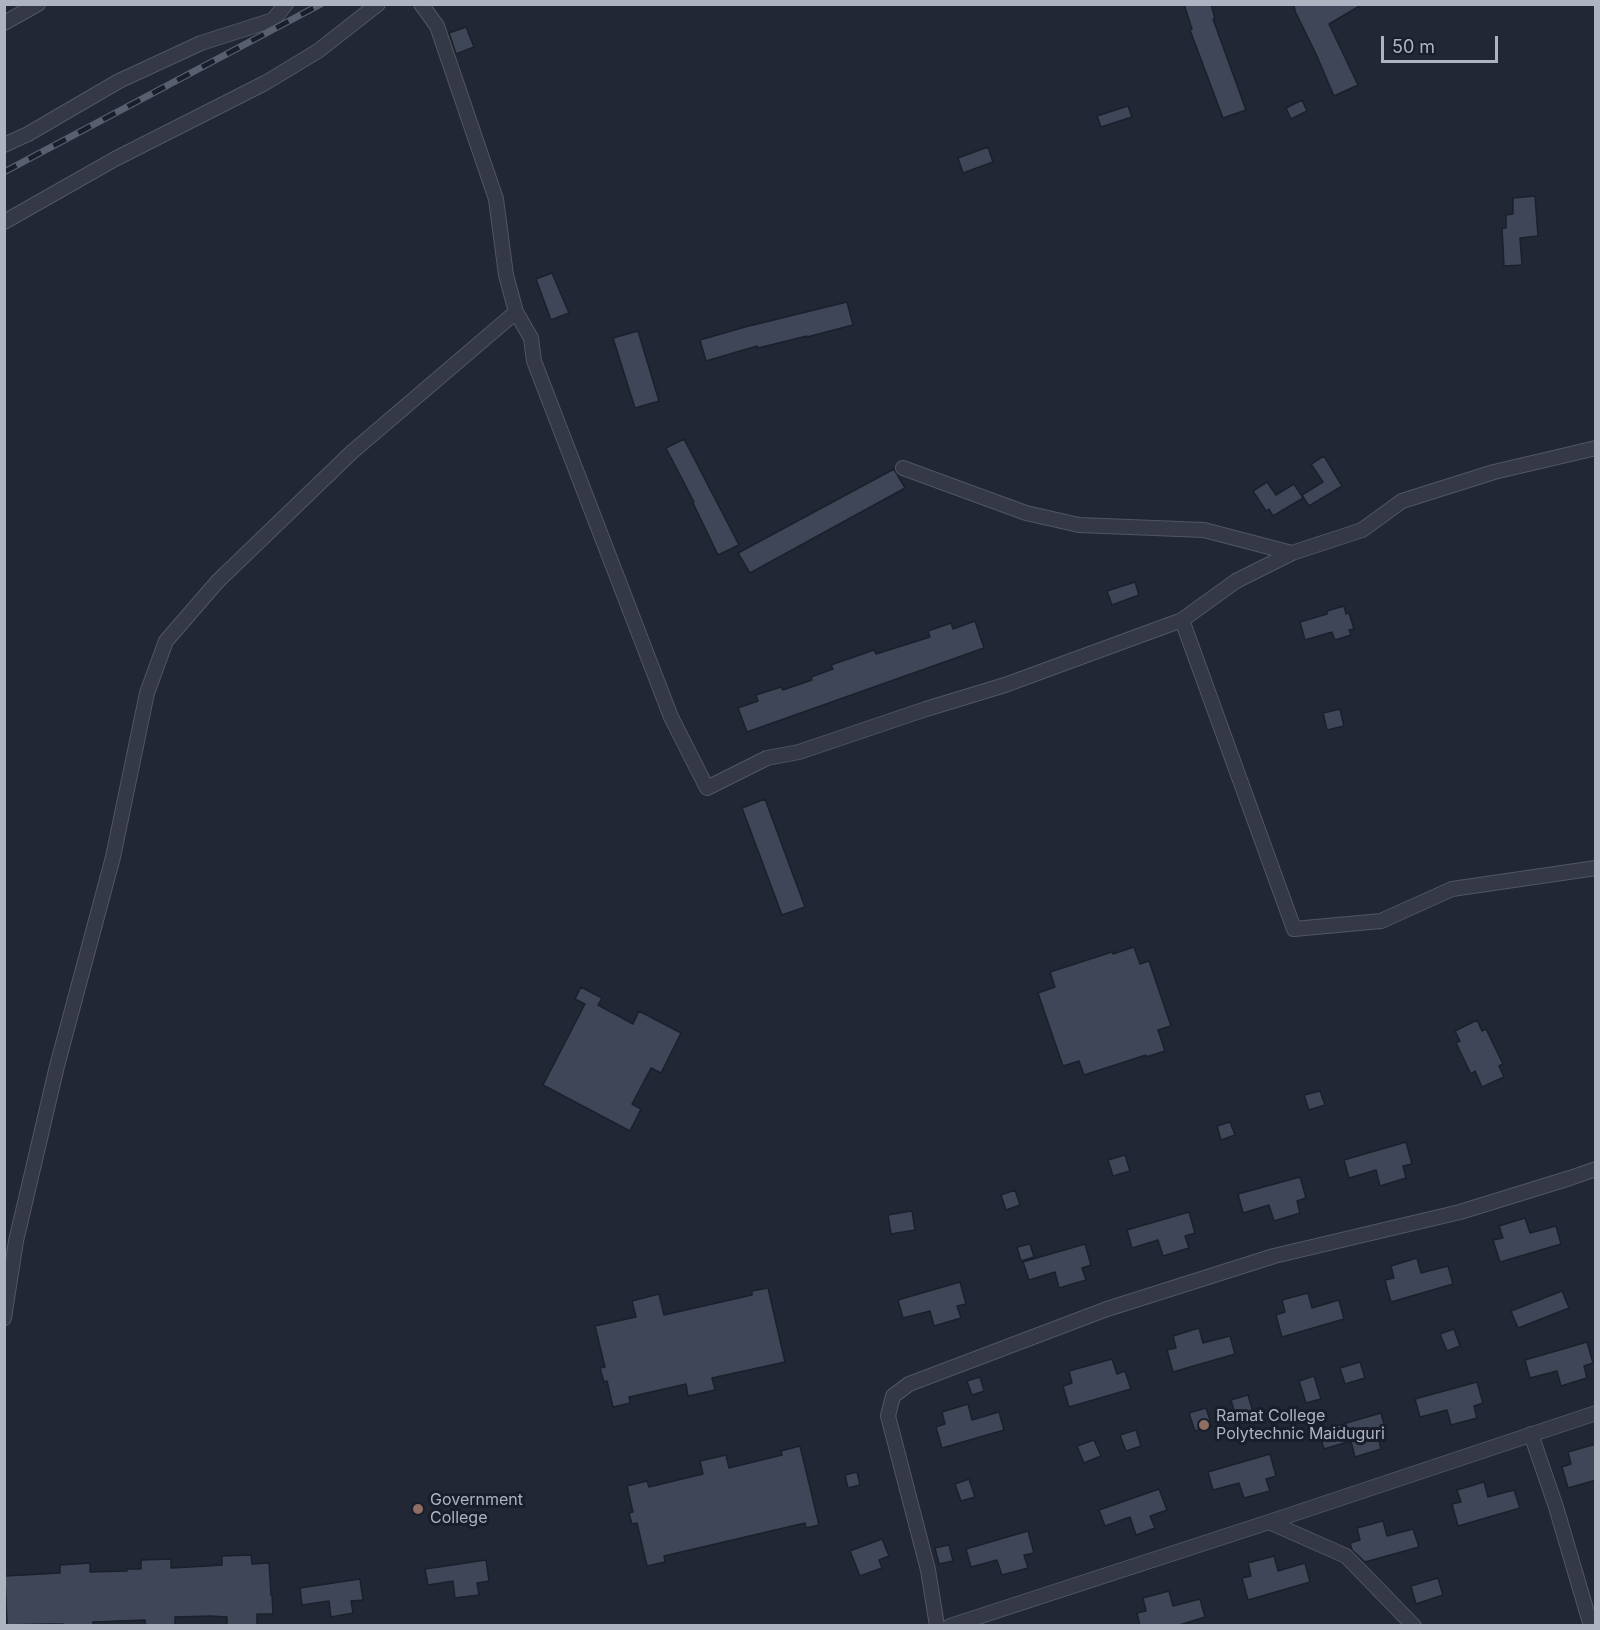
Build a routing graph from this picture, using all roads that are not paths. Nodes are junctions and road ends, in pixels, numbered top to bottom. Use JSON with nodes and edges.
{"nodes":[{"id":1,"x":38,"y":4,"type":"edge"},
{"id":2,"x":286,"y":4,"type":"edge"},
{"id":3,"x":378,"y":4,"type":"edge"},
{"id":4,"x":421,"y":4,"type":"edge"},
{"id":5,"x":4,"y":23,"type":"edge"},
{"id":6,"x":4,"y":145,"type":"edge"},
{"id":7,"x":4,"y":222,"type":"edge"},
{"id":8,"x":516,"y":312,"type":"junction"},
{"id":9,"x":1596,"y":448,"type":"edge"},
{"id":10,"x":903,"y":468,"type":"dead end"},
{"id":11,"x":1292,"y":553,"type":"junction"},
{"id":12,"x":1182,"y":620,"type":"junction"},
{"id":13,"x":1596,"y":868,"type":"edge"},
{"id":14,"x":1596,"y":1168,"type":"edge"},
{"id":15,"x":4,"y":1318,"type":"edge"},
{"id":16,"x":1596,"y":1413,"type":"edge"},
{"id":17,"x":1532,"y":1434,"type":"junction"},
{"id":18,"x":1269,"y":1522,"type":"junction"},
{"id":19,"x":937,"y":1626,"type":"edge"},
{"id":20,"x":950,"y":1626,"type":"edge"},
{"id":21,"x":1414,"y":1626,"type":"edge"},
{"id":22,"x":1591,"y":1626,"type":"edge"}],
"edges":[{"from":1,"to":5,"type":"street"},
{"from":2,"to":6,"type":"street"},
{"from":3,"to":7,"type":"street"},
{"from":4,"to":8,"type":"street"},
{"from":8,"to":12,"type":"street"},
{"from":8,"to":15,"type":"street"},
{"from":9,"to":11,"type":"street"},
{"from":10,"to":11,"type":"street"},
{"from":11,"to":12,"type":"street"},
{"from":12,"to":13,"type":"street"},
{"from":14,"to":19,"type":"street"},
{"from":16,"to":17,"type":"street"},
{"from":17,"to":18,"type":"street"},
{"from":17,"to":22,"type":"street"},
{"from":18,"to":20,"type":"street"},
{"from":18,"to":21,"type":"street"}]}
